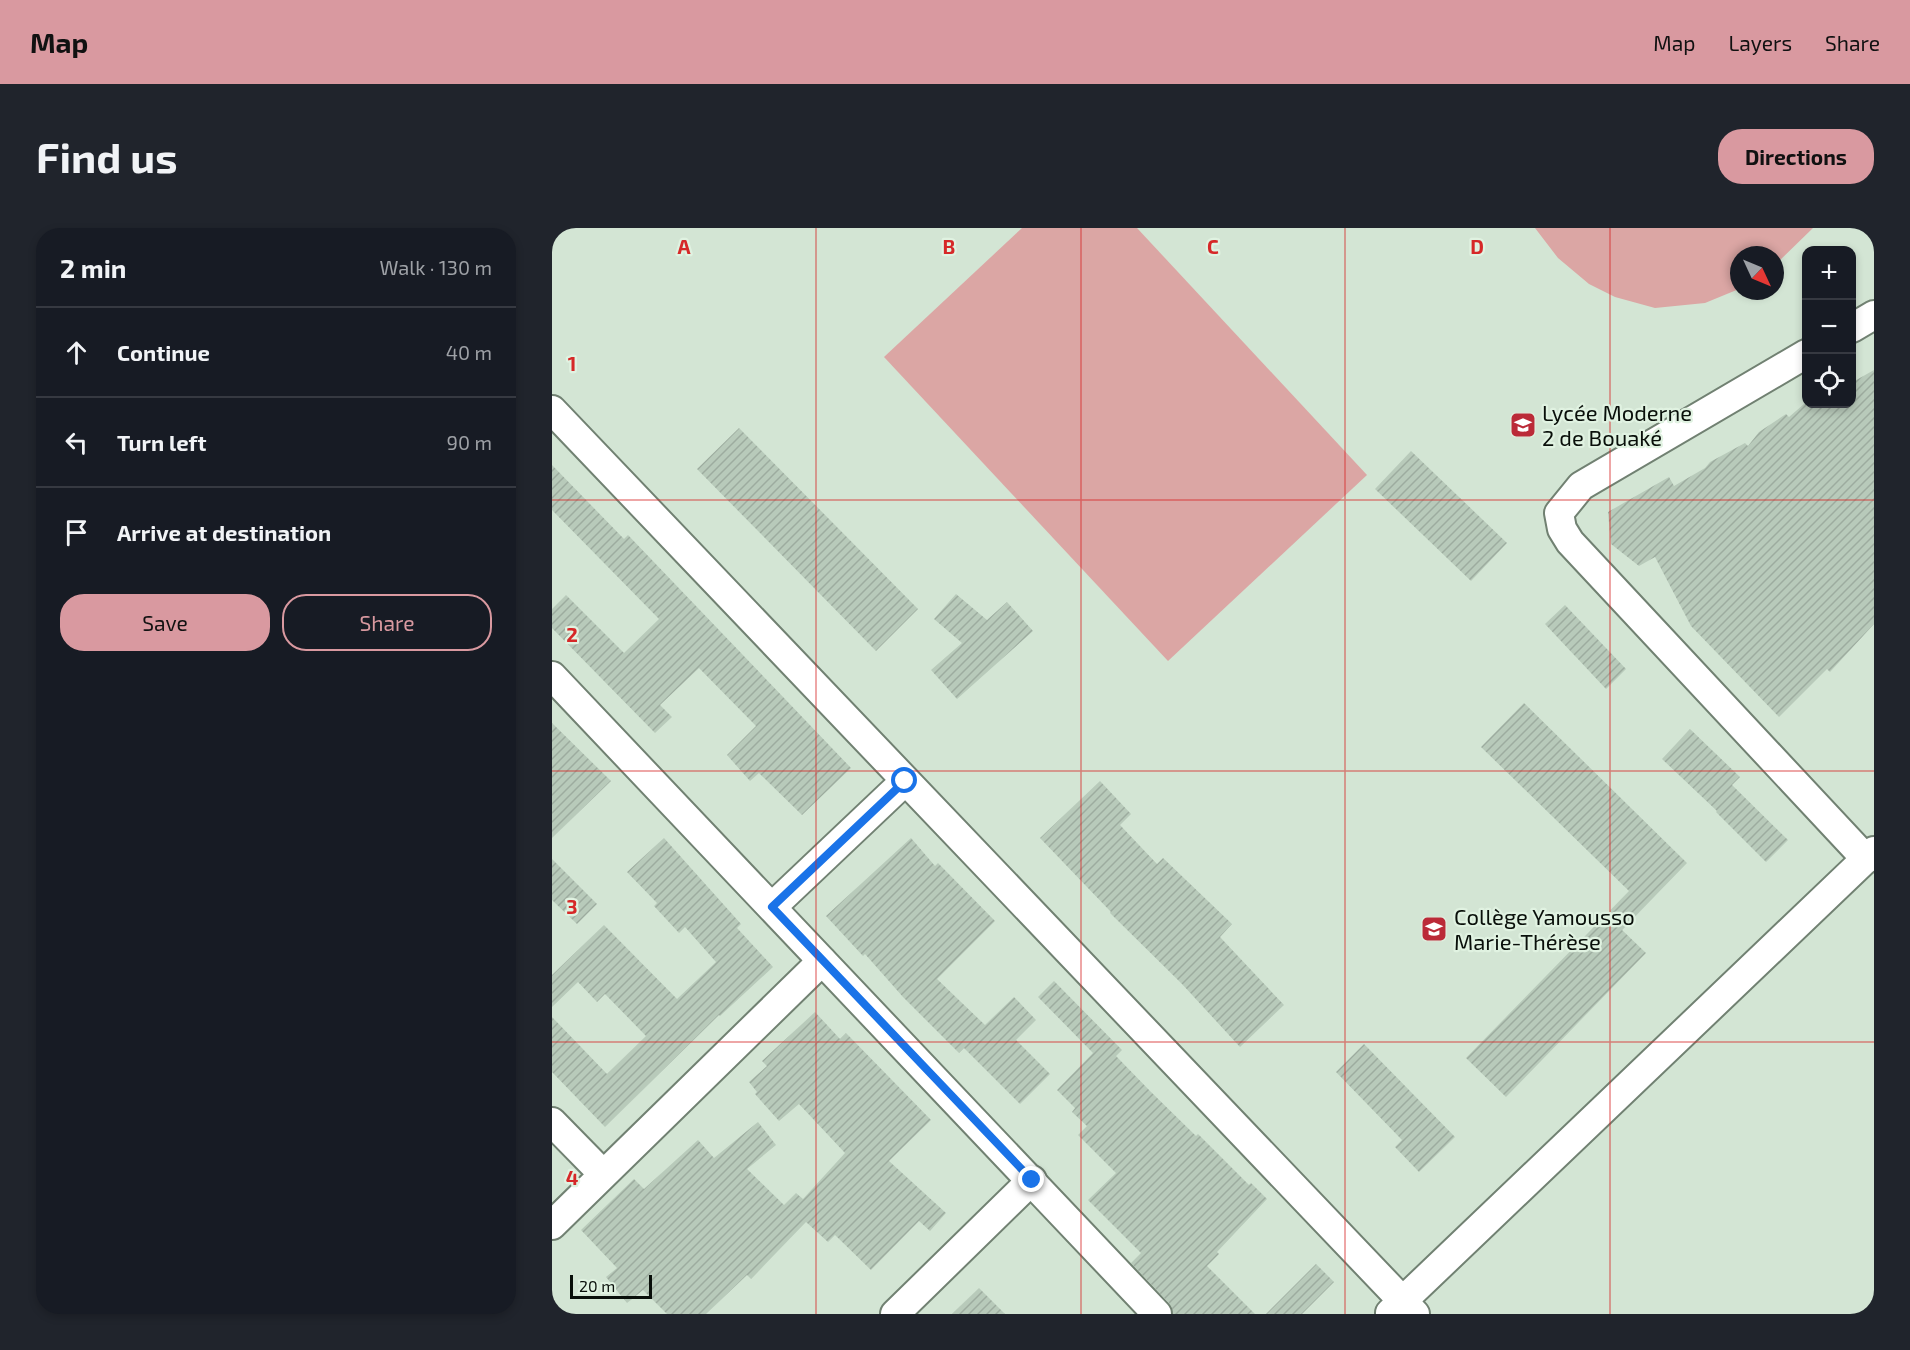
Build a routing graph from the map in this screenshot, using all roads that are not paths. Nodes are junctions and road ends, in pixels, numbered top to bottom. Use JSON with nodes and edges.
{"nodes":[{"id":1,"x":1874,"y":315,"type":"edge"},
{"id":2,"x":1856,"y":325,"type":"edge"},
{"id":3,"x":1802,"y":356,"type":"edge"},
{"id":4,"x":552,"y":410,"type":"edge"},
{"id":5,"x":552,"y":676,"type":"edge"},
{"id":6,"x":905,"y":781,"type":"junction"},
{"id":7,"x":1870,"y":855,"type":"edge"},
{"id":8,"x":772,"y":907,"type":"junction"},
{"id":9,"x":822,"y":961,"type":"junction"},
{"id":10,"x":552,"y":1122,"type":"edge"},
{"id":11,"x":603,"y":1174,"type":"junction"},
{"id":12,"x":1032,"y":1180,"type":"junction"},
{"id":13,"x":552,"y":1225,"type":"edge"},
{"id":14,"x":1402,"y":1310,"type":"edge"},
{"id":15,"x":895,"y":1314,"type":"edge"},
{"id":16,"x":1157,"y":1314,"type":"edge"}],
"edges":[{"from":1,"to":2,"type":"street"},
{"from":3,"to":7,"type":"street"},
{"from":4,"to":6,"type":"street"},
{"from":5,"to":8,"type":"street"},
{"from":6,"to":8,"type":"street"},
{"from":6,"to":14,"type":"street"},
{"from":7,"to":14,"type":"street"},
{"from":8,"to":9,"type":"street"},
{"from":9,"to":11,"type":"street"},
{"from":9,"to":12,"type":"street"},
{"from":10,"to":11,"type":"street"},
{"from":11,"to":13,"type":"street"},
{"from":12,"to":15,"type":"street"},
{"from":12,"to":16,"type":"street"}]}
